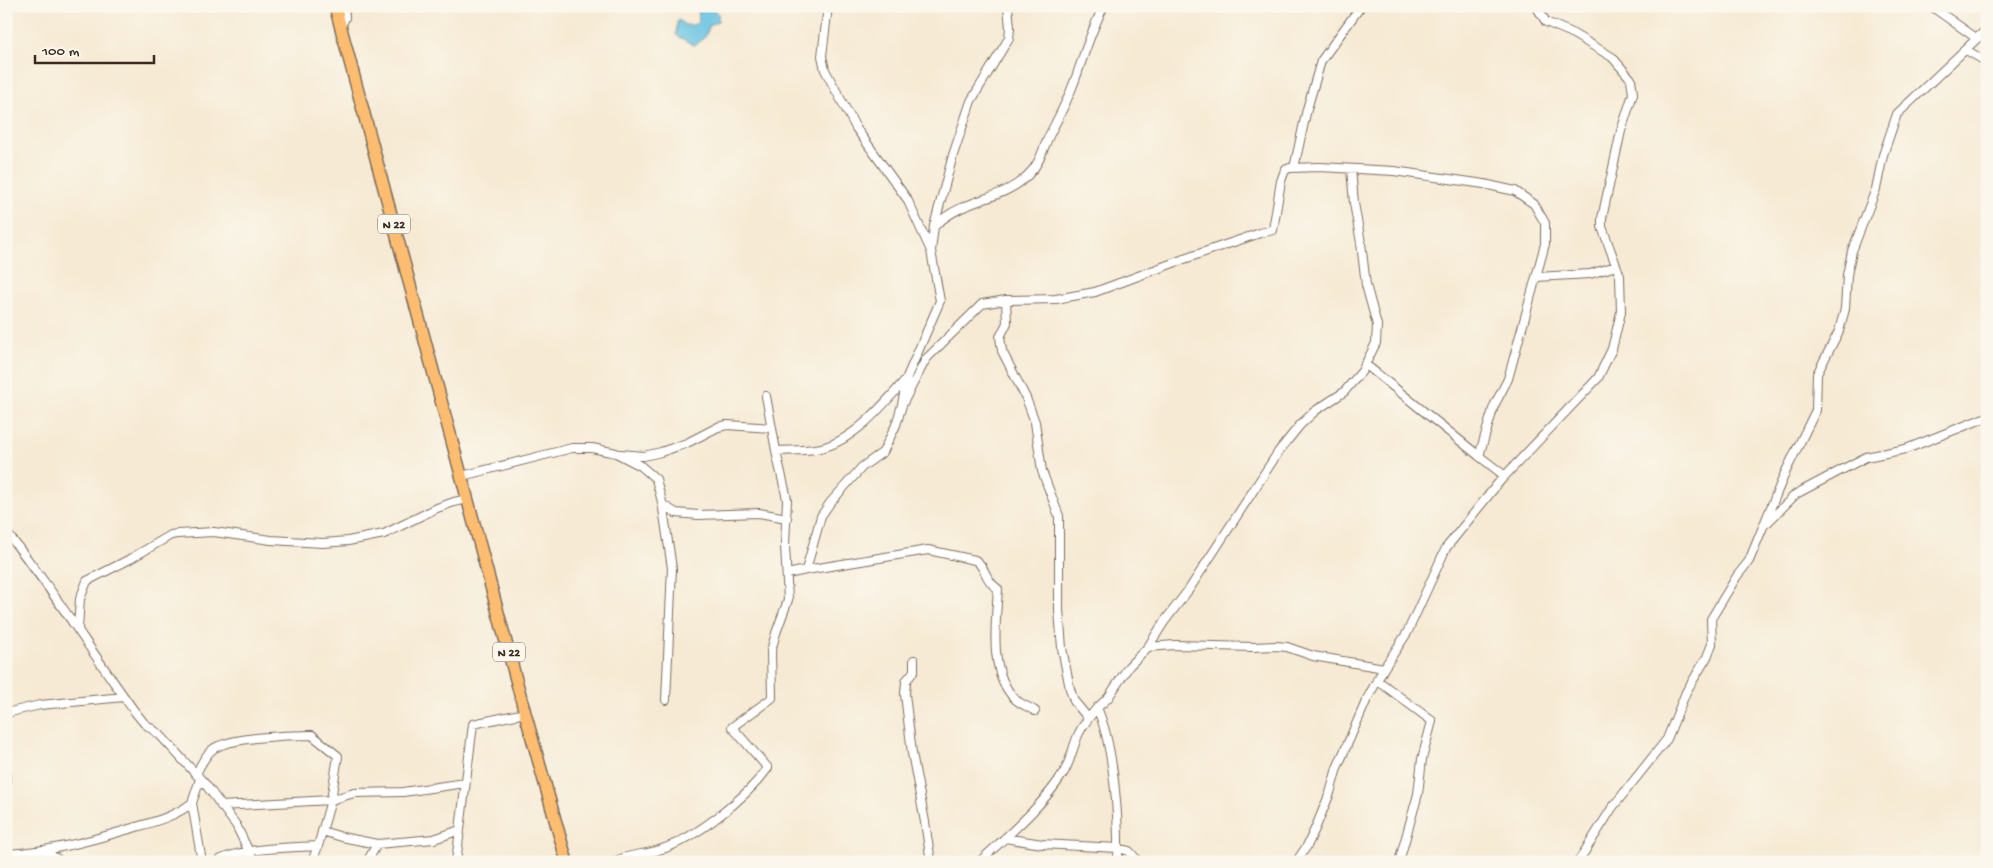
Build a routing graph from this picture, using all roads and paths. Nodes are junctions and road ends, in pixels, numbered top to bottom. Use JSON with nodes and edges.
{"nodes":[{"id":1,"x":335,"y":6,"type":"edge"},
{"id":2,"x":344,"y":6,"type":"edge"},
{"id":3,"x":828,"y":6,"type":"edge"},
{"id":4,"x":1008,"y":6,"type":"edge"},
{"id":5,"x":1104,"y":6,"type":"edge"},
{"id":6,"x":1362,"y":6,"type":"edge"},
{"id":7,"x":1536,"y":6,"type":"edge"},
{"id":8,"x":1931,"y":6,"type":"edge"},
{"id":9,"x":341,"y":26,"type":"junction"},
{"id":10,"x":1987,"y":28,"type":"edge"},
{"id":11,"x":1976,"y":38,"type":"junction"},
{"id":12,"x":1966,"y":50,"type":"junction"},
{"id":13,"x":1987,"y":62,"type":"edge"},
{"id":14,"x":1294,"y":168,"type":"junction"},
{"id":15,"x":1351,"y":169,"type":"junction"},
{"id":16,"x":934,"y":226,"type":"junction"},
{"id":17,"x":931,"y":251,"type":"junction"},
{"id":18,"x":1616,"y":266,"type":"junction"},
{"id":19,"x":1536,"y":277,"type":"junction"},
{"id":20,"x":1006,"y":300,"type":"junction"},
{"id":21,"x":1365,"y":364,"type":"junction"},
{"id":22,"x":907,"y":377,"type":"junction"},
{"id":23,"x":766,"y":396,"type":"dead end"},
{"id":24,"x":902,"y":405,"type":"junction"},
{"id":25,"x":1987,"y":417,"type":"edge"},
{"id":26,"x":772,"y":428,"type":"junction"},
{"id":27,"x":776,"y":451,"type":"junction"},
{"id":28,"x":616,"y":454,"type":"junction"},
{"id":29,"x":1480,"y":456,"type":"junction"},
{"id":30,"x":462,"y":476,"type":"junction"},
{"id":31,"x":1505,"y":476,"type":"junction"},
{"id":32,"x":468,"y":499,"type":"junction"},
{"id":33,"x":663,"y":505,"type":"junction"},
{"id":34,"x":787,"y":518,"type":"junction"},
{"id":35,"x":1763,"y":528,"type":"junction"},
{"id":36,"x":6,"y":532,"type":"edge"},
{"id":37,"x":806,"y":570,"type":"junction"},
{"id":38,"x":787,"y":574,"type":"junction"},
{"id":39,"x":78,"y":628,"type":"junction"},
{"id":40,"x":1148,"y":647,"type":"junction"},
{"id":41,"x":914,"y":660,"type":"dead end"},
{"id":42,"x":1384,"y":668,"type":"junction"},
{"id":43,"x":1377,"y":680,"type":"junction"},
{"id":44,"x":124,"y":697,"type":"junction"},
{"id":45,"x":666,"y":700,"type":"dead end"},
{"id":46,"x":1097,"y":708,"type":"junction"},
{"id":47,"x":1035,"y":711,"type":"dead end"},
{"id":48,"x":6,"y":713,"type":"edge"},
{"id":49,"x":525,"y":713,"type":"junction"},
{"id":50,"x":1088,"y":718,"type":"junction"},
{"id":51,"x":6,"y":761,"type":"edge"},
{"id":52,"x":198,"y":776,"type":"junction"},
{"id":53,"x":465,"y":783,"type":"junction"},
{"id":54,"x":331,"y":800,"type":"junction"},
{"id":55,"x":192,"y":802,"type":"junction"},
{"id":56,"x":221,"y":806,"type":"junction"},
{"id":57,"x":460,"y":830,"type":"junction"},
{"id":58,"x":322,"y":831,"type":"junction"},
{"id":59,"x":6,"y":834,"type":"edge"},
{"id":60,"x":1004,"y":838,"type":"junction"},
{"id":61,"x":377,"y":844,"type":"junction"},
{"id":62,"x":318,"y":846,"type":"junction"},
{"id":63,"x":1118,"y":848,"type":"junction"},
{"id":64,"x":44,"y":851,"type":"junction"},
{"id":65,"x":250,"y":852,"type":"junction"},
{"id":66,"x":6,"y":854,"type":"edge"},
{"id":67,"x":62,"y":862,"type":"edge"},
{"id":68,"x":202,"y":862,"type":"edge"},
{"id":69,"x":216,"y":862,"type":"edge"},
{"id":70,"x":254,"y":862,"type":"edge"},
{"id":71,"x":312,"y":862,"type":"edge"},
{"id":72,"x":367,"y":862,"type":"edge"},
{"id":73,"x":456,"y":862,"type":"edge"},
{"id":74,"x":567,"y":862,"type":"edge"},
{"id":75,"x":614,"y":862,"type":"edge"},
{"id":76,"x":931,"y":862,"type":"edge"},
{"id":77,"x":979,"y":862,"type":"edge"},
{"id":78,"x":1118,"y":862,"type":"edge"},
{"id":79,"x":1139,"y":862,"type":"edge"},
{"id":80,"x":1296,"y":862,"type":"edge"},
{"id":81,"x":1399,"y":862,"type":"edge"},
{"id":82,"x":1578,"y":862,"type":"edge"}],
"edges":[{"from":1,"to":9,"type":"main road","number":"N 22"},
{"from":2,"to":9,"type":"street"},
{"from":3,"to":17,"type":"street"},
{"from":4,"to":16,"type":"street"},
{"from":5,"to":16,"type":"street"},
{"from":6,"to":14,"type":"street"},
{"from":7,"to":18,"type":"street"},
{"from":8,"to":11,"type":"street"},
{"from":9,"to":30,"type":"main road","number":"N 22"},
{"from":10,"to":11,"type":"street"},
{"from":11,"to":12,"type":"street"},
{"from":12,"to":13,"type":"street"},
{"from":12,"to":35,"type":"street"},
{"from":14,"to":15,"type":"street"},
{"from":14,"to":20,"type":"street"},
{"from":15,"to":19,"type":"street"},
{"from":15,"to":21,"type":"street"},
{"from":16,"to":17,"type":"street"},
{"from":17,"to":22,"type":"street"},
{"from":18,"to":19,"type":"street"},
{"from":18,"to":31,"type":"street"},
{"from":19,"to":29,"type":"street"},
{"from":20,"to":24,"type":"street"},
{"from":20,"to":50,"type":"street"},
{"from":21,"to":29,"type":"street"},
{"from":21,"to":40,"type":"street"},
{"from":22,"to":24,"type":"street"},
{"from":22,"to":27,"type":"street"},
{"from":23,"to":26,"type":"street"},
{"from":24,"to":37,"type":"street"},
{"from":25,"to":35,"type":"street"},
{"from":26,"to":27,"type":"street"},
{"from":26,"to":28,"type":"street"},
{"from":27,"to":34,"type":"street"},
{"from":28,"to":30,"type":"street"},
{"from":28,"to":33,"type":"street"},
{"from":29,"to":31,"type":"street"},
{"from":30,"to":32,"type":"main road","number":"N 22"},
{"from":31,"to":42,"type":"street"},
{"from":32,"to":39,"type":"street"},
{"from":32,"to":49,"type":"main road","number":"N 22"},
{"from":33,"to":34,"type":"street"},
{"from":33,"to":45,"type":"street"},
{"from":34,"to":38,"type":"street"},
{"from":35,"to":82,"type":"street"},
{"from":36,"to":39,"type":"street"},
{"from":37,"to":38,"type":"street"},
{"from":37,"to":47,"type":"street"},
{"from":38,"to":75,"type":"street"},
{"from":39,"to":44,"type":"street"},
{"from":40,"to":42,"type":"street"},
{"from":40,"to":46,"type":"street"},
{"from":41,"to":76,"type":"street"},
{"from":42,"to":43,"type":"street"},
{"from":43,"to":80,"type":"street"},
{"from":43,"to":81,"type":"street"},
{"from":44,"to":48,"type":"street"},
{"from":44,"to":52,"type":"street"},
{"from":46,"to":50,"type":"street"},
{"from":46,"to":63,"type":"street"},
{"from":49,"to":53,"type":"street"},
{"from":49,"to":74,"type":"main road","number":"N 22"},
{"from":50,"to":60,"type":"street"},
{"from":51,"to":59,"type":"street"},
{"from":52,"to":54,"type":"street"},
{"from":52,"to":55,"type":"street"},
{"from":52,"to":56,"type":"street"},
{"from":53,"to":54,"type":"street"},
{"from":53,"to":57,"type":"street"},
{"from":54,"to":56,"type":"street"},
{"from":54,"to":58,"type":"street"},
{"from":55,"to":64,"type":"street"},
{"from":55,"to":68,"type":"street"},
{"from":56,"to":65,"type":"street"},
{"from":57,"to":61,"type":"street"},
{"from":57,"to":73,"type":"street"},
{"from":58,"to":61,"type":"street"},
{"from":58,"to":62,"type":"street"},
{"from":60,"to":63,"type":"street"},
{"from":60,"to":77,"type":"street"},
{"from":61,"to":72,"type":"street"},
{"from":62,"to":65,"type":"street"},
{"from":62,"to":71,"type":"street"},
{"from":63,"to":78,"type":"street"},
{"from":63,"to":79,"type":"street"},
{"from":64,"to":66,"type":"street"},
{"from":64,"to":67,"type":"street"},
{"from":65,"to":69,"type":"street"},
{"from":65,"to":70,"type":"street"}]}
